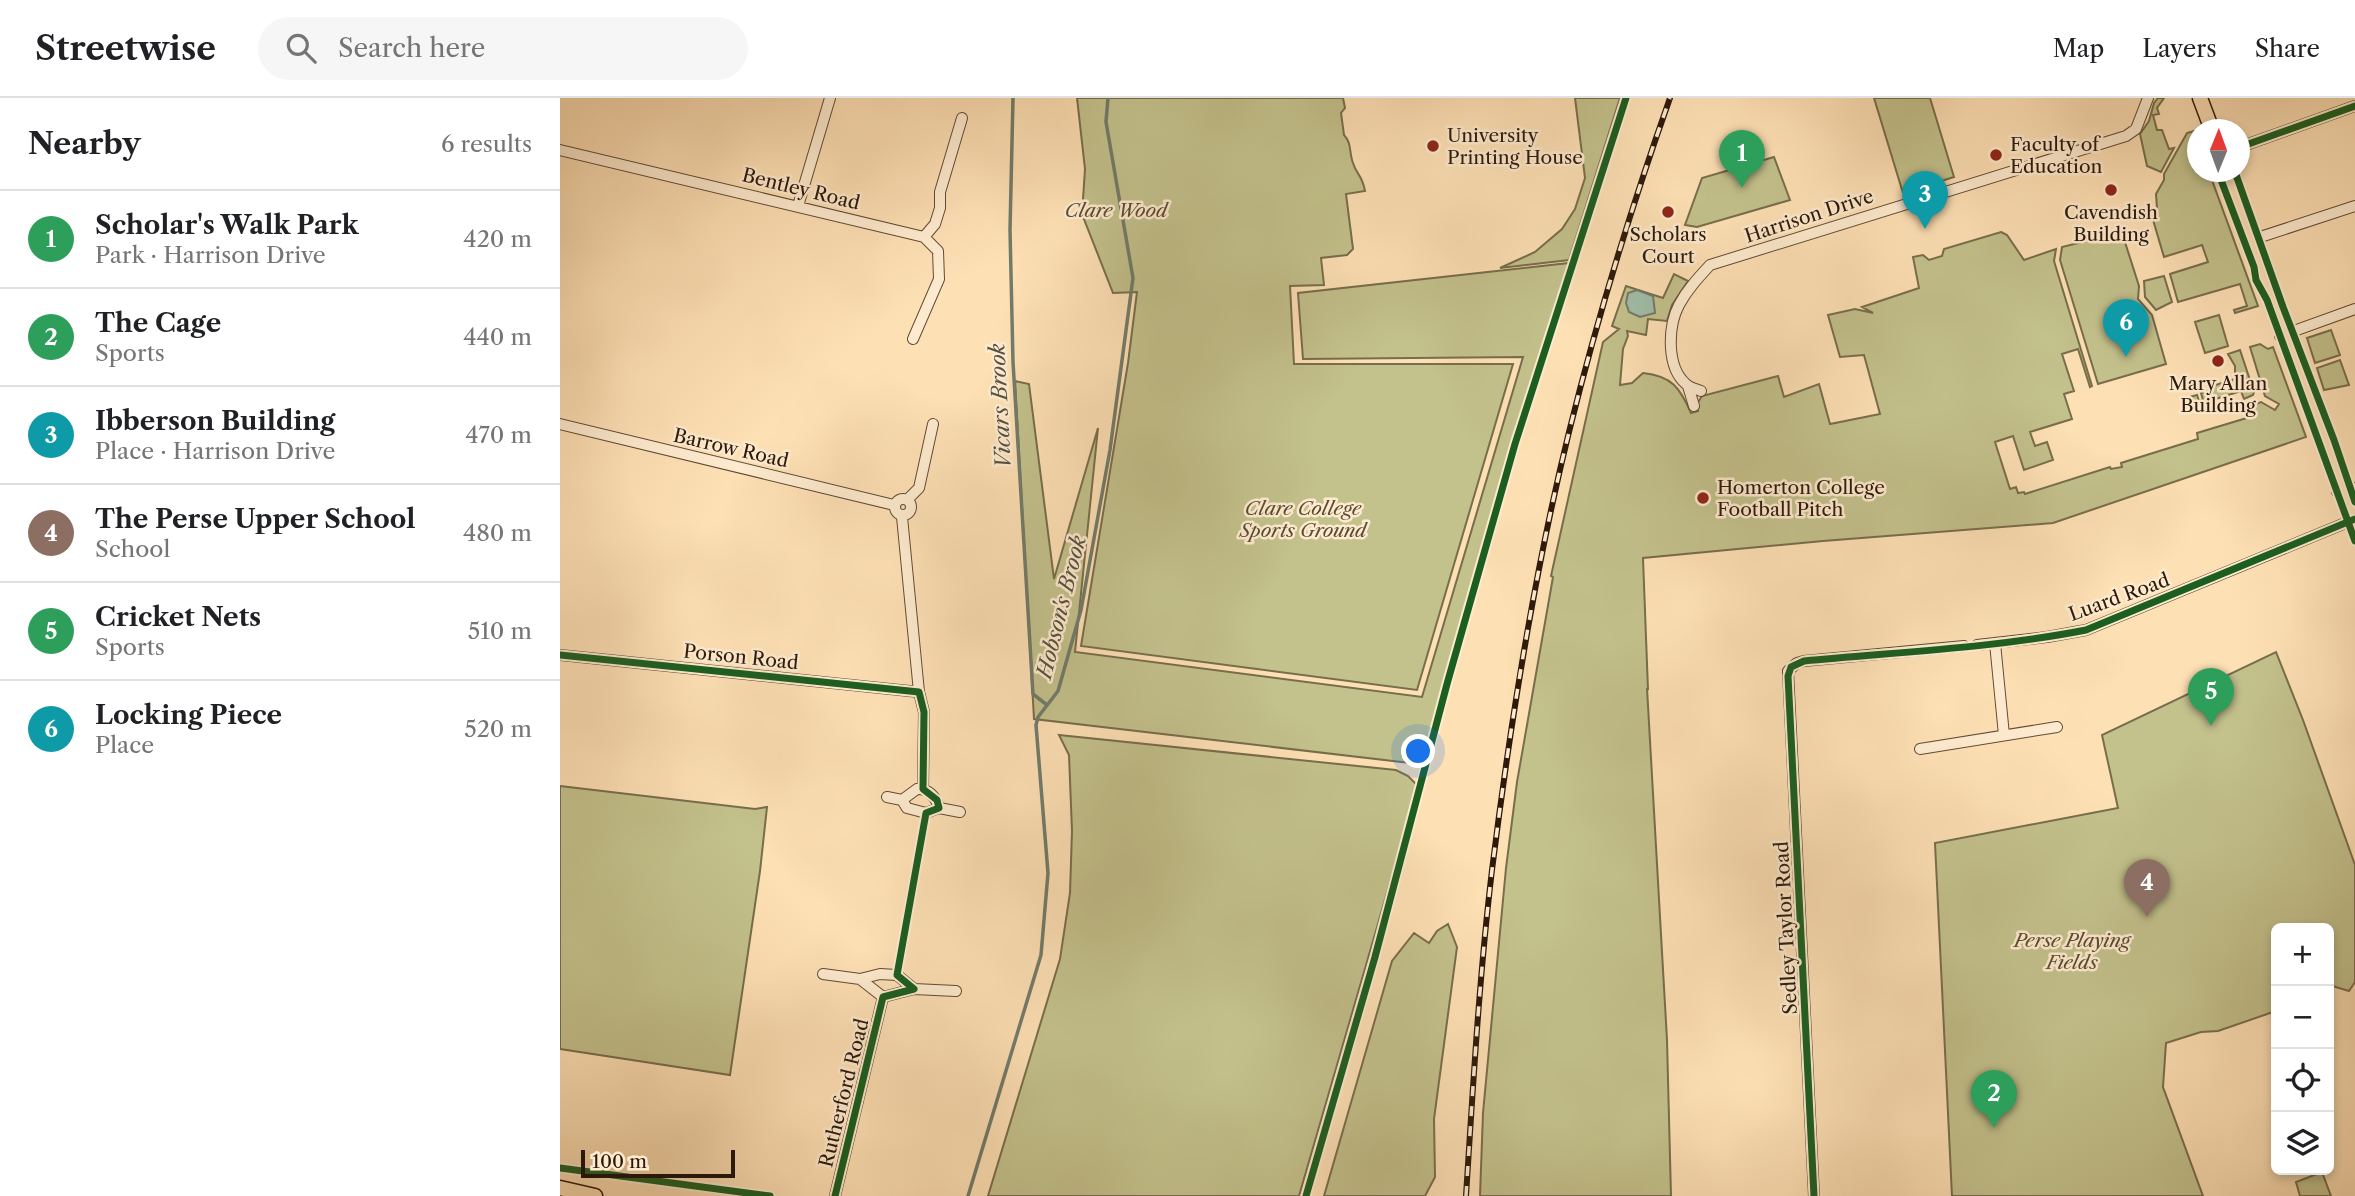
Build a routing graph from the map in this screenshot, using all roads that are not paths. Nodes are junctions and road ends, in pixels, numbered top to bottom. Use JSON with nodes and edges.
{"nodes":[{"id":1,"x":830,"y":98,"type":"edge"},
{"id":2,"x":2148,"y":98,"type":"edge"},
{"id":3,"x":2200,"y":98,"type":"edge"},
{"id":4,"x":2355,"y":106,"type":"edge"},
{"id":5,"x":962,"y":118,"type":"dead end"},
{"id":6,"x":2207,"y":119,"type":"edge"},
{"id":7,"x":2250,"y":143,"type":"edge"},
{"id":8,"x":560,"y":150,"type":"edge"},
{"id":9,"x":2230,"y":182,"type":"edge"},
{"id":10,"x":798,"y":206,"type":"junction"},
{"id":11,"x":2355,"y":206,"type":"edge"},
{"id":12,"x":924,"y":237,"type":"junction"},
{"id":13,"x":2249,"y":241,"type":"junction"},
{"id":14,"x":2355,"y":309,"type":"edge"},
{"id":15,"x":2284,"y":335,"type":"junction"},
{"id":16,"x":913,"y":339,"type":"dead end"},
{"id":17,"x":1688,"y":386,"type":"junction"},
{"id":18,"x":1701,"y":391,"type":"dead end"},
{"id":19,"x":1694,"y":406,"type":"dead end"},
{"id":20,"x":560,"y":424,"type":"edge"},
{"id":21,"x":933,"y":424,"type":"dead end"},
{"id":22,"x":2346,"y":490,"type":"edge"},
{"id":23,"x":907,"y":500,"type":"junction"},
{"id":24,"x":894,"y":505,"type":"junction"},
{"id":25,"x":902,"y":517,"type":"junction"},
{"id":26,"x":2355,"y":519,"type":"edge"},
{"id":27,"x":1995,"y":643,"type":"junction"},
{"id":28,"x":1977,"y":645,"type":"dead end"},
{"id":29,"x":1964,"y":646,"type":"dead end"},
{"id":30,"x":560,"y":655,"type":"edge"},
{"id":31,"x":919,"y":692,"type":"junction"},
{"id":32,"x":2057,"y":727,"type":"dead end"},
{"id":33,"x":2004,"y":735,"type":"junction"},
{"id":34,"x":1920,"y":749,"type":"dead end"},
{"id":35,"x":923,"y":789,"type":"junction"},
{"id":36,"x":887,"y":797,"type":"dead end"},
{"id":37,"x":902,"y":800,"type":"junction"},
{"id":38,"x":939,"y":807,"type":"junction"},
{"id":39,"x":960,"y":812,"type":"dead end"},
{"id":40,"x":823,"y":974,"type":"dead end"},
{"id":41,"x":860,"y":979,"type":"junction"},
{"id":42,"x":914,"y":989,"type":"junction"},
{"id":43,"x":956,"y":990,"type":"dead end"},
{"id":44,"x":883,"y":997,"type":"junction"},
{"id":45,"x":560,"y":1188,"type":"edge"},
{"id":46,"x":594,"y":1196,"type":"edge"},
{"id":47,"x":835,"y":1196,"type":"edge"},
{"id":48,"x":1814,"y":1196,"type":"edge"}],
"edges":[{"from":1,"to":10,"type":"street"},
{"from":2,"to":17,"type":"street","name":"Harrison Drive"},
{"from":3,"to":6,"type":"main road"},
{"from":4,"to":7,"type":"street"},
{"from":5,"to":12,"type":"street"},
{"from":8,"to":10,"type":"street","name":"Bentley Road"},
{"from":9,"to":13,"type":"main road"},
{"from":10,"to":12,"type":"street","name":"Bentley Road"},
{"from":11,"to":13,"type":"street"},
{"from":12,"to":16,"type":"street"},
{"from":13,"to":15,"type":"main road"},
{"from":14,"to":15,"type":"street"},
{"from":15,"to":22,"type":"main road"},
{"from":17,"to":18,"type":"street"},
{"from":17,"to":19,"type":"street","name":"Harrison Drive"},
{"from":20,"to":24,"type":"street","name":"Barrow Road"},
{"from":21,"to":23,"type":"street"},
{"from":22,"to":26,"type":"main road"},
{"from":23,"to":24,"type":"street"},
{"from":23,"to":25,"type":"street"},
{"from":24,"to":25,"type":"street"},
{"from":25,"to":31,"type":"street"},
{"from":26,"to":27,"type":"street","name":"Luard Road"},
{"from":27,"to":28,"type":"street","name":"Luard Road"},
{"from":27,"to":33,"type":"street"},
{"from":29,"to":48,"type":"street","name":"Sedley Taylor Road"},
{"from":30,"to":31,"type":"street","name":"Porson Road"},
{"from":31,"to":35,"type":"street"},
{"from":32,"to":33,"type":"street"},
{"from":33,"to":34,"type":"street"},
{"from":35,"to":37,"type":"street"},
{"from":35,"to":38,"type":"street"},
{"from":36,"to":37,"type":"street"},
{"from":37,"to":38,"type":"street"},
{"from":38,"to":39,"type":"street"},
{"from":40,"to":41,"type":"street"},
{"from":41,"to":42,"type":"street"},
{"from":41,"to":44,"type":"street"},
{"from":42,"to":43,"type":"street"},
{"from":42,"to":44,"type":"street"},
{"from":44,"to":47,"type":"street","name":"Rutherford Road"},
{"from":45,"to":46,"type":"main road"}]}
